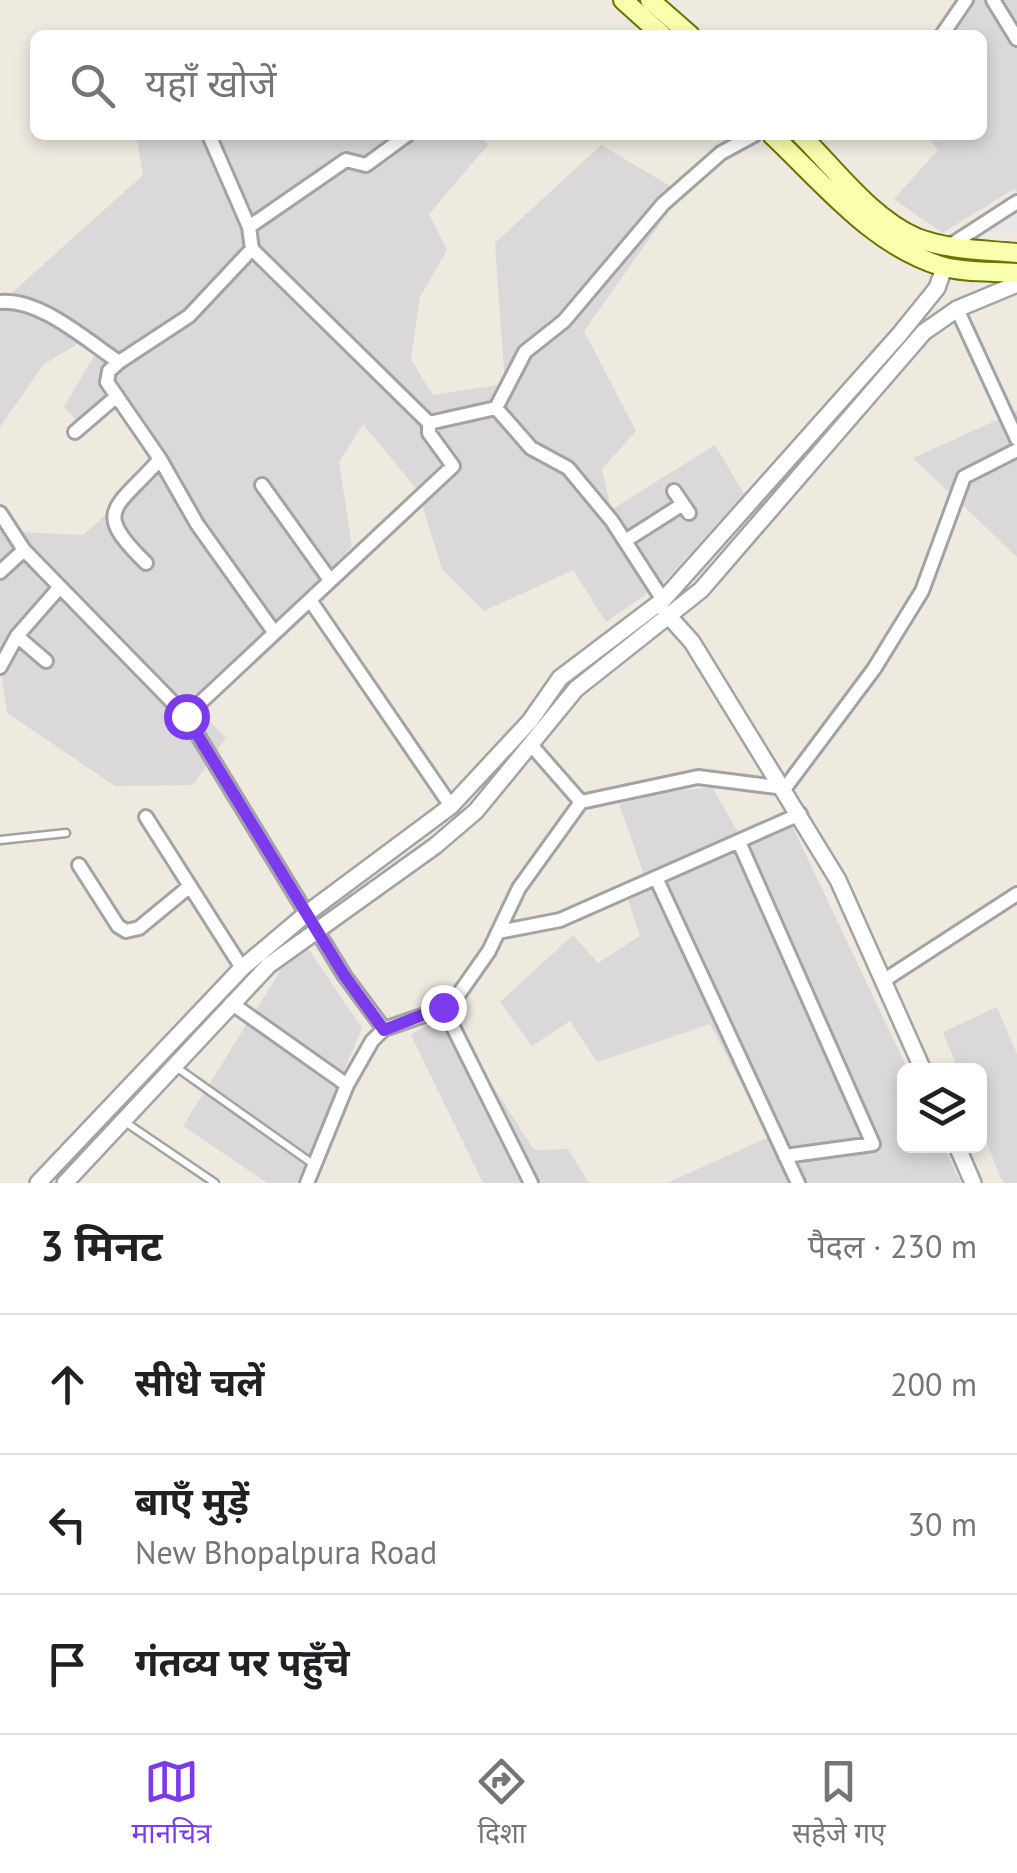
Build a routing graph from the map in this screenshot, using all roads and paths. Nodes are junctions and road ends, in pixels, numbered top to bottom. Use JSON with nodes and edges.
{"nodes":[{"id":1,"x":623,"y":0,"type":"edge"},
{"id":2,"x":650,"y":0,"type":"edge"},
{"id":3,"x":966,"y":0,"type":"edge"},
{"id":4,"x":992,"y":0,"type":"edge"},
{"id":5,"x":656,"y":30,"type":"edge"},
{"id":6,"x":684,"y":30,"type":"edge"},
{"id":7,"x":945,"y":30,"type":"edge"},
{"id":8,"x":1017,"y":39,"type":"edge"},
{"id":9,"x":211,"y":140,"type":"edge"},
{"id":10,"x":400,"y":140,"type":"edge"},
{"id":11,"x":745,"y":140,"type":"edge"},
{"id":12,"x":777,"y":140,"type":"edge"},
{"id":13,"x":807,"y":140,"type":"edge"},
{"id":14,"x":1017,"y":202,"type":"edge"},
{"id":15,"x":249,"y":227,"type":"junction"},
{"id":16,"x":949,"y":246,"type":"junction"},
{"id":17,"x":252,"y":250,"type":"junction"},
{"id":18,"x":1017,"y":253,"type":"edge"},
{"id":19,"x":944,"y":268,"type":"junction"},
{"id":20,"x":1017,"y":273,"type":"edge"},
{"id":21,"x":1017,"y":284,"type":"edge"},
{"id":22,"x":0,"y":302,"type":"edge"},
{"id":23,"x":957,"y":310,"type":"junction"},
{"id":24,"x":119,"y":362,"type":"junction"},
{"id":25,"x":117,"y":396,"type":"junction"},
{"id":26,"x":496,"y":408,"type":"junction"},
{"id":27,"x":429,"y":423,"type":"junction"},
{"id":28,"x":75,"y":432,"type":"dead end"},
{"id":29,"x":1017,"y":440,"type":"edge"},
{"id":30,"x":1017,"y":450,"type":"edge"},
{"id":31,"x":160,"y":459,"type":"junction"},
{"id":32,"x":262,"y":485,"type":"dead end"},
{"id":33,"x":674,"y":491,"type":"dead end"},
{"id":34,"x":0,"y":513,"type":"edge"},
{"id":35,"x":625,"y":541,"type":"junction"},
{"id":36,"x":24,"y":550,"type":"junction"},
{"id":37,"x":146,"y":563,"type":"dead end"},
{"id":38,"x":0,"y":572,"type":"edge"},
{"id":39,"x":330,"y":580,"type":"junction"},
{"id":40,"x":59,"y":588,"type":"junction"},
{"id":41,"x":310,"y":600,"type":"junction"},
{"id":42,"x":663,"y":600,"type":"junction"},
{"id":43,"x":668,"y":620,"type":"junction"},
{"id":44,"x":274,"y":632,"type":"junction"},
{"id":45,"x":18,"y":636,"type":"junction"},
{"id":46,"x":46,"y":662,"type":"dead end"},
{"id":47,"x":0,"y":666,"type":"edge"},
{"id":48,"x":186,"y":716,"type":"junction"},
{"id":49,"x":532,"y":746,"type":"junction"},
{"id":50,"x":785,"y":788,"type":"junction"},
{"id":51,"x":581,"y":802,"type":"junction"},
{"id":52,"x":452,"y":806,"type":"junction"},
{"id":53,"x":800,"y":814,"type":"junction"},
{"id":54,"x":146,"y":816,"type":"dead end"},
{"id":55,"x":66,"y":833,"type":"dead end"},
{"id":56,"x":0,"y":840,"type":"edge"},
{"id":57,"x":739,"y":842,"type":"junction"},
{"id":58,"x":79,"y":865,"type":"dead end"},
{"id":59,"x":657,"y":880,"type":"junction"},
{"id":60,"x":190,"y":886,"type":"junction"},
{"id":61,"x":1017,"y":894,"type":"edge"},
{"id":62,"x":306,"y":914,"type":"junction"},
{"id":63,"x":315,"y":929,"type":"junction"},
{"id":64,"x":498,"y":932,"type":"junction"},
{"id":65,"x":242,"y":968,"type":"junction"},
{"id":66,"x":883,"y":981,"type":"junction"},
{"id":67,"x":231,"y":1003,"type":"junction"},
{"id":68,"x":443,"y":1007,"type":"junction"},
{"id":69,"x":384,"y":1030,"type":"junction"},
{"id":70,"x":920,"y":1063,"type":"edge"},
{"id":71,"x":175,"y":1066,"type":"junction"},
{"id":72,"x":347,"y":1085,"type":"junction"},
{"id":73,"x":124,"y":1122,"type":"junction"},
{"id":74,"x":960,"y":1153,"type":"edge"},
{"id":75,"x":784,"y":1156,"type":"junction"},
{"id":76,"x":314,"y":1164,"type":"junction"},
{"id":77,"x":38,"y":1183,"type":"edge"},
{"id":78,"x":65,"y":1183,"type":"edge"},
{"id":79,"x":214,"y":1183,"type":"edge"},
{"id":80,"x":308,"y":1183,"type":"edge"},
{"id":81,"x":532,"y":1183,"type":"edge"},
{"id":82,"x":798,"y":1183,"type":"edge"},
{"id":83,"x":973,"y":1183,"type":"edge"}],
"edges":[{"from":1,"to":5,"type":"main road"},
{"from":2,"to":6,"type":"main road"},
{"from":3,"to":7,"type":"street"},
{"from":4,"to":8,"type":"street"},
{"from":9,"to":15,"type":"street"},
{"from":10,"to":15,"type":"street"},
{"from":11,"to":26,"type":"street"},
{"from":12,"to":19,"type":"main road"},
{"from":13,"to":16,"type":"main road"},
{"from":14,"to":16,"type":"street"},
{"from":15,"to":17,"type":"street"},
{"from":16,"to":18,"type":"main road"},
{"from":17,"to":24,"type":"street"},
{"from":17,"to":27,"type":"street"},
{"from":19,"to":20,"type":"main road"},
{"from":19,"to":42,"type":"street"},
{"from":21,"to":23,"type":"street"},
{"from":22,"to":24,"type":"street"},
{"from":23,"to":29,"type":"street"},
{"from":23,"to":43,"type":"street"},
{"from":24,"to":25,"type":"street"},
{"from":25,"to":28,"type":"street"},
{"from":25,"to":31,"type":"street"},
{"from":26,"to":27,"type":"street"},
{"from":26,"to":35,"type":"street"},
{"from":27,"to":39,"type":"street"},
{"from":30,"to":50,"type":"street"},
{"from":31,"to":37,"type":"street"},
{"from":31,"to":44,"type":"street"},
{"from":32,"to":39,"type":"street"},
{"from":33,"to":35,"type":"street"},
{"from":34,"to":36,"type":"street"},
{"from":35,"to":42,"type":"street"},
{"from":36,"to":38,"type":"street"},
{"from":36,"to":40,"type":"street"},
{"from":39,"to":41,"type":"street"},
{"from":40,"to":45,"type":"street"},
{"from":40,"to":48,"type":"street"},
{"from":41,"to":44,"type":"street"},
{"from":41,"to":52,"type":"street"},
{"from":42,"to":43,"type":"street"},
{"from":42,"to":52,"type":"street"},
{"from":43,"to":49,"type":"street"},
{"from":43,"to":50,"type":"street"},
{"from":44,"to":48,"type":"street"},
{"from":45,"to":46,"type":"street"},
{"from":45,"to":47,"type":"street"},
{"from":48,"to":62,"type":"street"},
{"from":49,"to":51,"type":"street"},
{"from":49,"to":63,"type":"street"},
{"from":50,"to":51,"type":"street"},
{"from":50,"to":53,"type":"street"},
{"from":51,"to":64,"type":"street"},
{"from":52,"to":62,"type":"street"},
{"from":53,"to":57,"type":"street"},
{"from":53,"to":66,"type":"street"},
{"from":54,"to":60,"type":"street"},
{"from":55,"to":56,"type":"lane"},
{"from":57,"to":59,"type":"street"},
{"from":57,"to":75,"type":"street"},
{"from":58,"to":60,"type":"street"},
{"from":59,"to":64,"type":"street"},
{"from":59,"to":75,"type":"street"},
{"from":60,"to":65,"type":"street"},
{"from":61,"to":66,"type":"street"},
{"from":62,"to":63,"type":"street"},
{"from":62,"to":65,"type":"street"},
{"from":63,"to":67,"type":"street"},
{"from":63,"to":69,"type":"street"},
{"from":64,"to":68,"type":"street"},
{"from":65,"to":77,"type":"street"},
{"from":66,"to":70,"type":"street"},
{"from":67,"to":71,"type":"street"},
{"from":67,"to":72,"type":"street"},
{"from":68,"to":69,"type":"street"},
{"from":68,"to":81,"type":"street"},
{"from":69,"to":72,"type":"street"},
{"from":71,"to":73,"type":"street"},
{"from":71,"to":76,"type":"lane"},
{"from":72,"to":76,"type":"street"},
{"from":73,"to":78,"type":"street"},
{"from":73,"to":79,"type":"lane"},
{"from":74,"to":83,"type":"street"},
{"from":75,"to":82,"type":"street"},
{"from":76,"to":80,"type":"street"}]}
